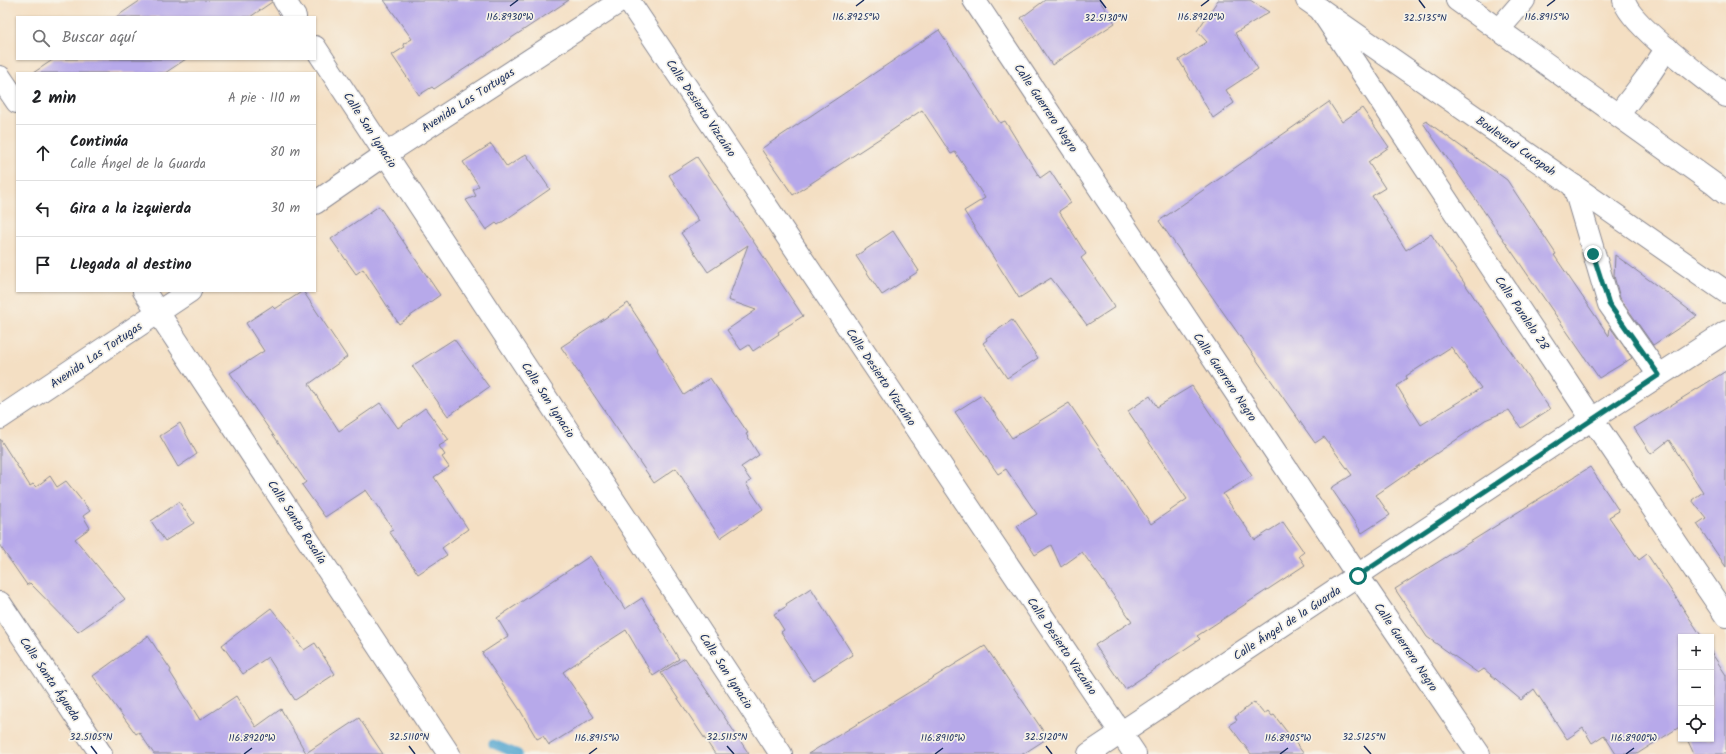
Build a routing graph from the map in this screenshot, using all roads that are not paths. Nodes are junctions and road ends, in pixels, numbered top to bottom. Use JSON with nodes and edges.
{"nodes":[{"id":1,"x":284,"y":0,"type":"edge"},
{"id":2,"x":622,"y":0,"type":"edge"},
{"id":3,"x":628,"y":0,"type":"edge"},
{"id":4,"x":974,"y":0,"type":"edge"},
{"id":5,"x":1457,"y":0,"type":"edge"},
{"id":6,"x":1524,"y":0,"type":"edge"},
{"id":7,"x":1624,"y":0,"type":"edge"},
{"id":8,"x":1313,"y":5,"type":"edge"},
{"id":9,"x":294,"y":16,"type":"edge"},
{"id":10,"x":1499,"y":29,"type":"junction"},
{"id":11,"x":1667,"y":48,"type":"junction"},
{"id":12,"x":316,"y":49,"type":"edge"},
{"id":13,"x":0,"y":77,"type":"edge"},
{"id":14,"x":1726,"y":96,"type":"edge"},
{"id":15,"x":16,"y":101,"type":"edge"},
{"id":16,"x":1618,"y":115,"type":"junction"},
{"id":17,"x":386,"y":154,"type":"junction"},
{"id":18,"x":1574,"y":186,"type":"junction"},
{"id":19,"x":1726,"y":194,"type":"edge"},
{"id":20,"x":316,"y":203,"type":"edge"},
{"id":21,"x":145,"y":292,"type":"edge"},
{"id":22,"x":189,"y":292,"type":"edge"},
{"id":23,"x":1726,"y":292,"type":"edge"},
{"id":24,"x":159,"y":313,"type":"junction"},
{"id":25,"x":1725,"y":334,"type":"edge"},
{"id":26,"x":1659,"y":375,"type":"junction"},
{"id":27,"x":0,"y":418,"type":"edge"},
{"id":28,"x":1592,"y":419,"type":"junction"},
{"id":29,"x":1358,"y":576,"type":"junction"},
{"id":30,"x":0,"y":603,"type":"edge"},
{"id":31,"x":1726,"y":616,"type":"edge"},
{"id":32,"x":1121,"y":732,"type":"junction"},
{"id":33,"x":101,"y":754,"type":"edge"},
{"id":34,"x":448,"y":754,"type":"edge"},
{"id":35,"x":781,"y":754,"type":"edge"},
{"id":36,"x":1088,"y":754,"type":"edge"},
{"id":37,"x":1135,"y":754,"type":"edge"},
{"id":38,"x":1479,"y":754,"type":"edge"}],
"edges":[{"from":1,"to":9,"type":"street"},
{"from":2,"to":17,"type":"street","name":"Avenida Las Tortugas"},
{"from":3,"to":32,"type":"street","name":"Calle Desierto Vizcaíno"},
{"from":4,"to":29,"type":"street","name":"Calle Guerrero Negro"},
{"from":5,"to":10,"type":"street"},
{"from":6,"to":10,"type":"street"},
{"from":7,"to":11,"type":"street"},
{"from":8,"to":18,"type":"street","name":"Boulevard Cucapah"},
{"from":8,"to":28,"type":"street","name":"Calle Paralelo 28"},
{"from":10,"to":16,"type":"street"},
{"from":11,"to":14,"type":"street"},
{"from":11,"to":16,"type":"street"},
{"from":12,"to":17,"type":"street","name":"Calle San Ignacio"},
{"from":13,"to":15,"type":"street"},
{"from":16,"to":19,"type":"street"},
{"from":17,"to":20,"type":"street","name":"Avenida Las Tortugas"},
{"from":17,"to":35,"type":"street","name":"Calle San Ignacio"},
{"from":18,"to":23,"type":"street","name":"Boulevard Cucapah"},
{"from":18,"to":26,"type":"street"},
{"from":21,"to":24,"type":"street","name":"Calle Santa Rosalía"},
{"from":22,"to":24,"type":"street","name":"Avenida Las Tortugas"},
{"from":24,"to":27,"type":"street","name":"Avenida Las Tortugas"},
{"from":24,"to":34,"type":"street","name":"Calle Santa Rosalía"},
{"from":25,"to":26,"type":"street","name":"Calle Ángel de la Guarda"},
{"from":26,"to":28,"type":"street","name":"Calle Ángel de la Guarda"},
{"from":28,"to":29,"type":"street","name":"Calle Ángel de la Guarda"},
{"from":28,"to":31,"type":"street","name":"Calle Paralelo 28"},
{"from":29,"to":32,"type":"street","name":"Calle Ángel de la Guarda"},
{"from":29,"to":38,"type":"street","name":"Calle Guerrero Negro"},
{"from":30,"to":33,"type":"street","name":"Calle Santa Águeda"},
{"from":32,"to":36,"type":"street","name":"Calle Ángel de la Guarda"},
{"from":32,"to":37,"type":"street","name":"Calle Desierto Vizcaíno"}]}
